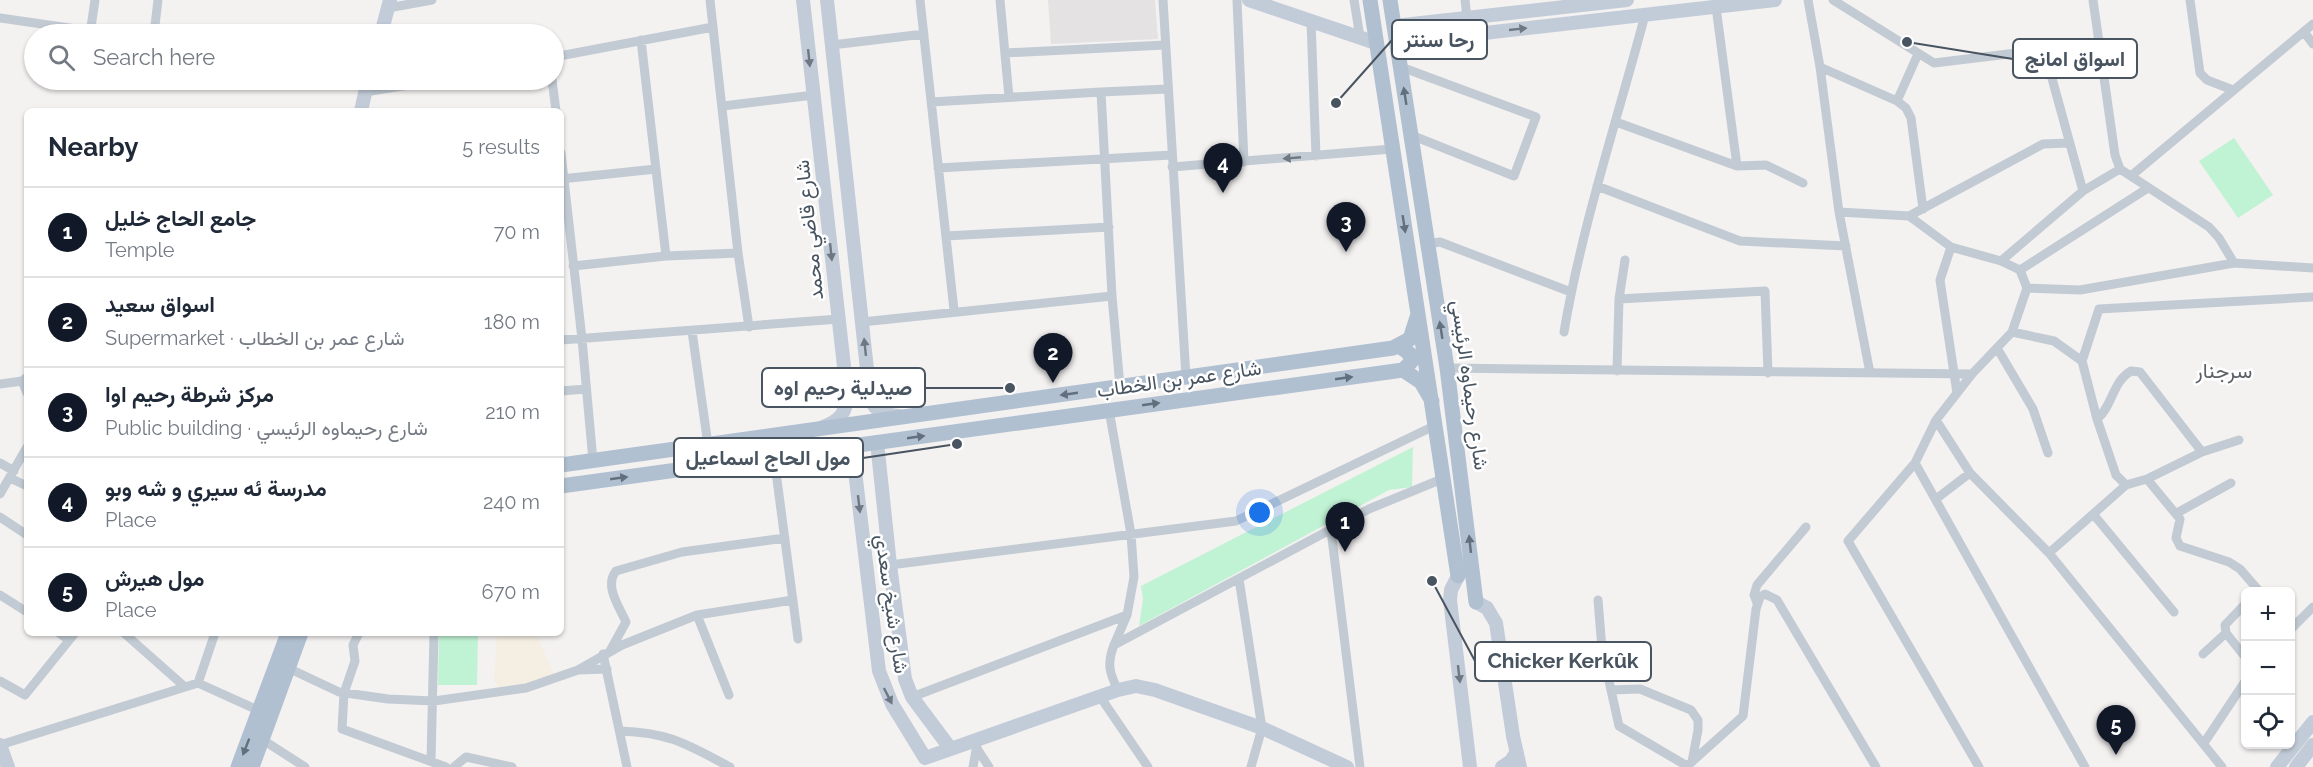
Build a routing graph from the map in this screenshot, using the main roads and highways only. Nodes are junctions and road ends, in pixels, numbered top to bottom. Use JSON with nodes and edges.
{"nodes":[{"id":1,"x":1370,"y":0,"type":"edge"},
{"id":2,"x":1390,"y":0,"type":"edge"},
{"id":3,"x":1393,"y":155,"type":"junction"},
{"id":4,"x":1415,"y":160,"type":"junction"},
{"id":5,"x":1420,"y":188,"type":"junction"},
{"id":6,"x":1399,"y":192,"type":"junction"},
{"id":7,"x":1418,"y":315,"type":"junction"},
{"id":8,"x":1399,"y":346,"type":"junction"},
{"id":9,"x":1281,"y":364,"type":"junction"},
{"id":10,"x":1403,"y":370,"type":"junction"},
{"id":11,"x":1285,"y":386,"type":"junction"},
{"id":12,"x":1036,"y":399,"type":"junction"},
{"id":13,"x":1432,"y":401,"type":"junction"},
{"id":14,"x":1038,"y":420,"type":"junction"},
{"id":15,"x":644,"y":454,"type":"junction"},
{"id":16,"x":564,"y":465,"type":"edge"},
{"id":17,"x":647,"y":474,"type":"junction"},
{"id":18,"x":564,"y":486,"type":"edge"},
{"id":19,"x":1458,"y":576,"type":"road end"},
{"id":20,"x":1476,"y":602,"type":"road end"},
{"id":21,"x":287,"y":636,"type":"edge"},
{"id":22,"x":300,"y":636,"type":"edge"},
{"id":23,"x":238,"y":767,"type":"edge"},
{"id":24,"x":252,"y":767,"type":"edge"}],
"edges":[{"from":1,"to":3,"type":"main road","name":"شارع رحيماوه الرئيسي"},
{"from":4,"to":2,"type":"main road","name":"شارع رحيماوه الرئيسي","one_way":true},
{"from":3,"to":4,"type":"main road"},
{"from":3,"to":6,"type":"main road","name":"شارع رحيماوه الرئيسي"},
{"from":4,"to":5,"type":"main road","name":"شارع رحيماوه الرئيسي"},
{"from":5,"to":6,"type":"main road"},
{"from":20,"to":5,"type":"main road","name":"شارع رحيماوه الرئيسي","one_way":true},
{"from":6,"to":7,"type":"main road","name":"شارع رحيماوه الرئيسي","one_way":true},
{"from":7,"to":8,"type":"main road"},
{"from":7,"to":13,"type":"main road","name":"شارع رحيماوه الرئيسي"},
{"from":8,"to":9,"type":"main road","name":"شارع عمر بن الخطاب"},
{"from":8,"to":10,"type":"main road"},
{"from":9,"to":11,"type":"main road"},
{"from":9,"to":12,"type":"main road","name":"شارع عمر بن الخطاب","one_way":true},
{"from":11,"to":10,"type":"main road","name":"شارع عمر بن الخطاب","one_way":true},
{"from":10,"to":13,"type":"main road"},
{"from":14,"to":11,"type":"main road","name":"شارع عمر بن الخطاب","one_way":true},
{"from":12,"to":14,"type":"main road"},
{"from":12,"to":15,"type":"main road","name":"شارع عمر بن الخطاب"},
{"from":13,"to":19,"type":"main road","name":"شارع رحيماوه الرئيسي"},
{"from":17,"to":14,"type":"main road","name":"شارع عمر بن الخطاب","one_way":true},
{"from":15,"to":16,"type":"main road","name":"شارع عمر بن الخطاب"},
{"from":15,"to":17,"type":"main road"},
{"from":18,"to":17,"type":"main road","name":"شارع عمر بن الخطاب","one_way":true},
{"from":21,"to":23,"type":"main road","one_way":true},
{"from":22,"to":24,"type":"main road"}]}
